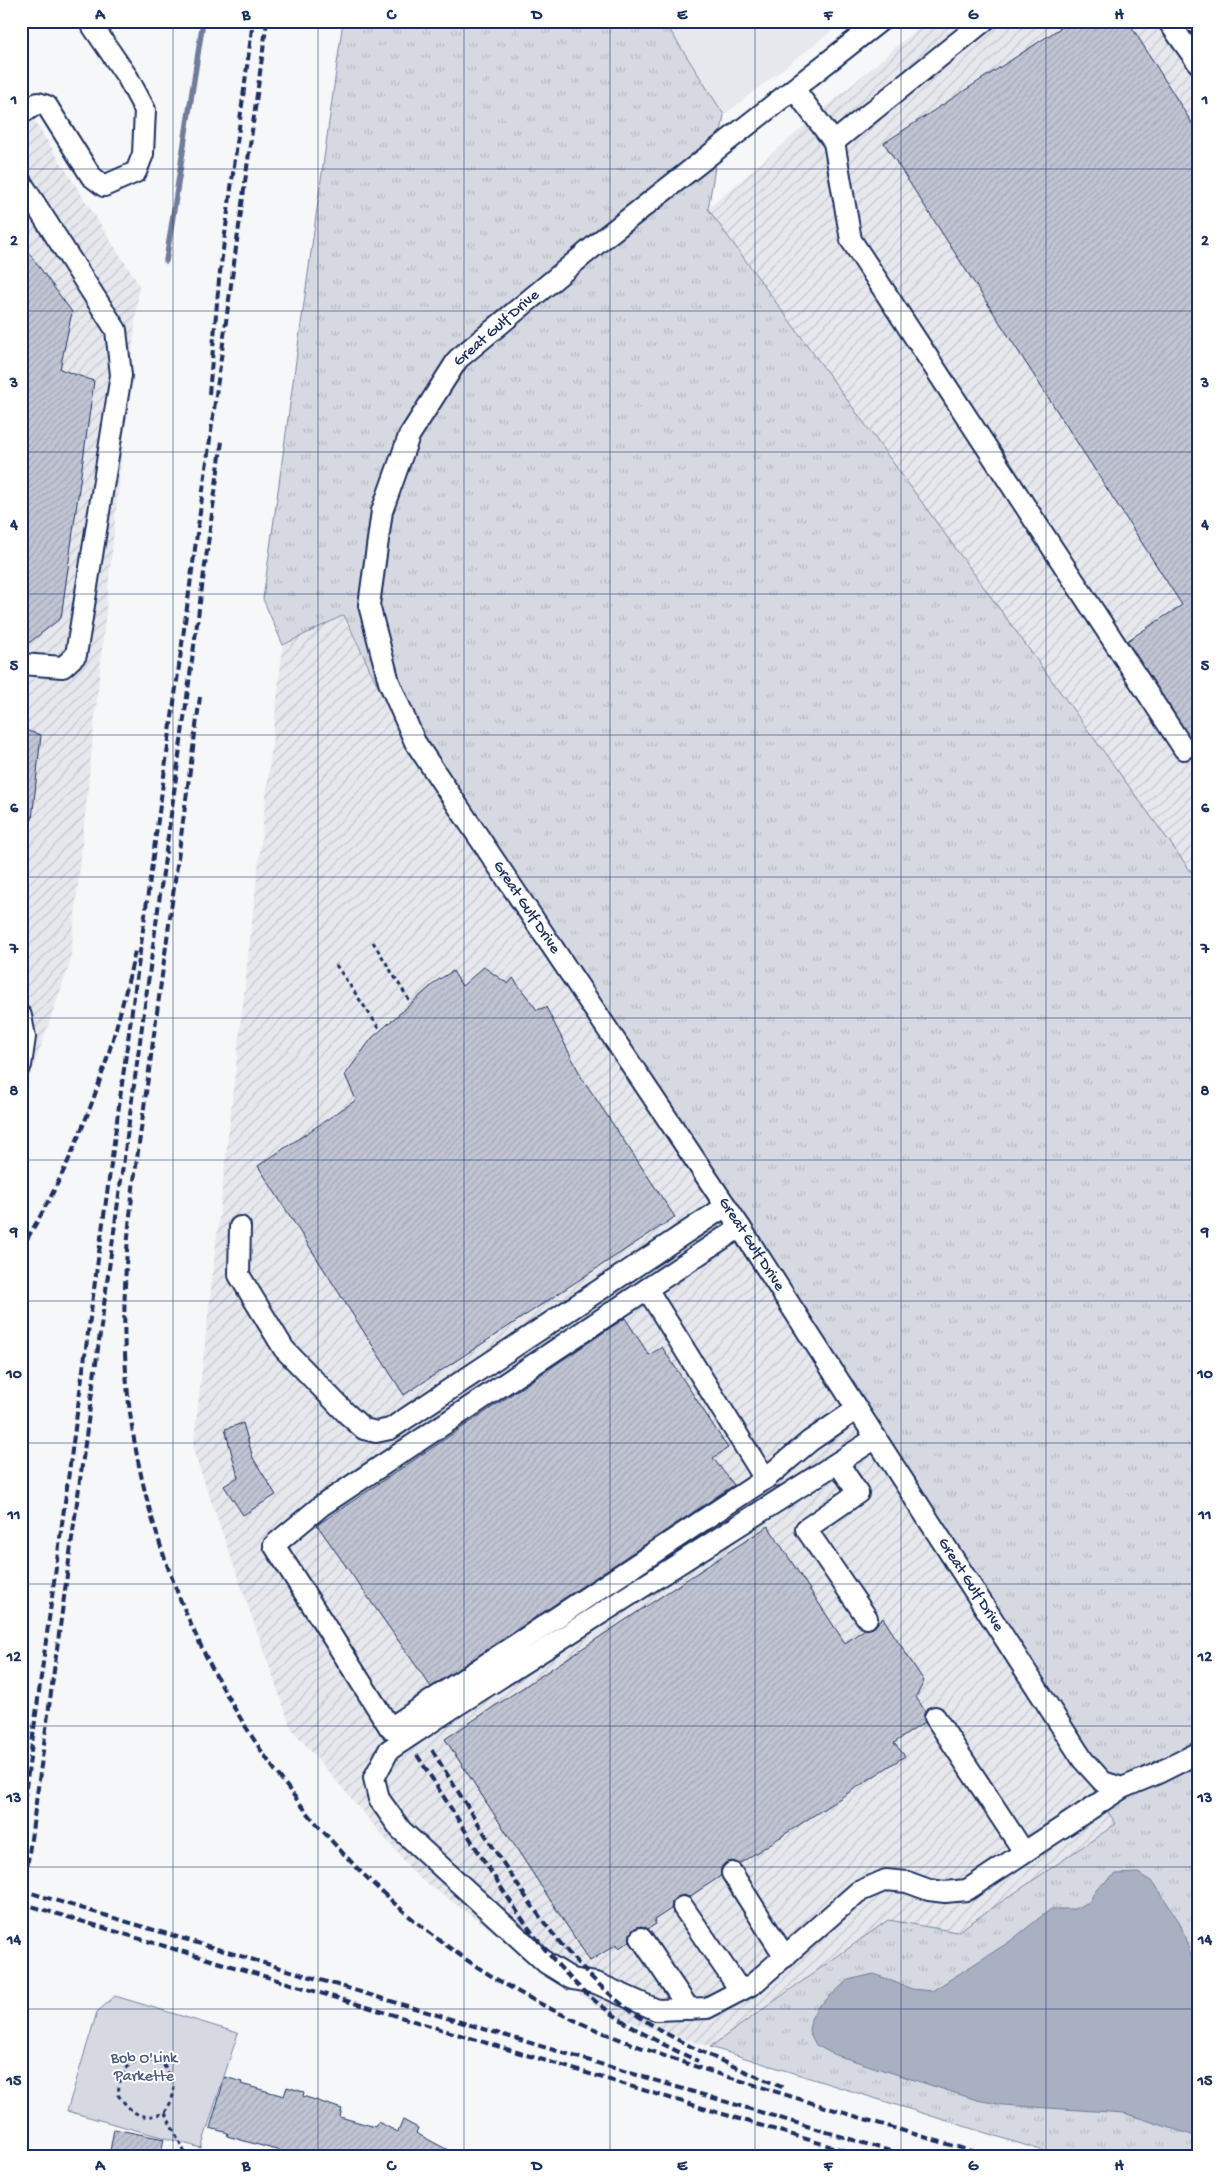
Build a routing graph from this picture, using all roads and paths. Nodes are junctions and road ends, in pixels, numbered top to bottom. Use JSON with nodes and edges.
{"nodes":[{"id":1,"x":89,"y":21,"type":"edge"},
{"id":2,"x":880,"y":21,"type":"edge"},
{"id":3,"x":984,"y":21,"type":"edge"},
{"id":4,"x":1168,"y":21,"type":"edge"},
{"id":5,"x":1192,"y":21,"type":"edge"},
{"id":6,"x":1198,"y":23,"type":"edge"},
{"id":7,"x":1198,"y":63,"type":"edge"},
{"id":8,"x":794,"y":89,"type":"junction"},
{"id":9,"x":21,"y":114,"type":"edge"},
{"id":10,"x":834,"y":142,"type":"junction"},
{"id":11,"x":21,"y":182,"type":"edge"},
{"id":12,"x":21,"y":664,"type":"edge"},
{"id":13,"x":1184,"y":749,"type":"dead end"},
{"id":14,"x":373,"y":942,"type":"dead end"},
{"id":15,"x":336,"y":965,"type":"dead end"},
{"id":16,"x":410,"y":1000,"type":"dead end"},
{"id":17,"x":21,"y":1016,"type":"edge"},
{"id":18,"x":379,"y":1028,"type":"dead end"},
{"id":19,"x":21,"y":1065,"type":"edge"},
{"id":20,"x":726,"y":1206,"type":"junction"},
{"id":21,"x":240,"y":1227,"type":"dead end"},
{"id":22,"x":740,"y":1227,"type":"junction"},
{"id":23,"x":647,"y":1289,"type":"junction"},
{"id":24,"x":857,"y":1409,"type":"junction"},
{"id":25,"x":876,"y":1438,"type":"junction"},
{"id":26,"x":838,"y":1463,"type":"junction"},
{"id":27,"x":765,"y":1479,"type":"junction"},
{"id":28,"x":867,"y":1618,"type":"dead end"},
{"id":29,"x":935,"y":1717,"type":"dead end"},
{"id":30,"x":1198,"y":1752,"type":"edge"},
{"id":31,"x":1122,"y":1788,"type":"junction"},
{"id":32,"x":1024,"y":1852,"type":"junction"},
{"id":33,"x":732,"y":1873,"type":"dead end"},
{"id":34,"x":683,"y":1907,"type":"dead end"},
{"id":35,"x":641,"y":1938,"type":"dead end"},
{"id":36,"x":785,"y":1956,"type":"junction"},
{"id":37,"x":740,"y":1990,"type":"junction"},
{"id":38,"x":689,"y":2009,"type":"junction"},
{"id":39,"x":165,"y":2113,"type":"junction"},
{"id":40,"x":187,"y":2157,"type":"edge"}],
"edges":[{"from":1,"to":9,"type":"street"},
{"from":2,"to":8,"type":"street","name":"Great Gulf Drive"},
{"from":3,"to":10,"type":"street"},
{"from":4,"to":7,"type":"street"},
{"from":5,"to":6,"type":"street"},
{"from":8,"to":10,"type":"street"},
{"from":8,"to":20,"type":"street","name":"Great Gulf Drive"},
{"from":10,"to":13,"type":"street"},
{"from":11,"to":12,"type":"street"},
{"from":14,"to":16,"type":"path"},
{"from":15,"to":18,"type":"path"},
{"from":17,"to":19,"type":"street"},
{"from":20,"to":21,"type":"street"},
{"from":20,"to":22,"type":"street","name":"Great Gulf Drive"},
{"from":22,"to":23,"type":"street"},
{"from":22,"to":24,"type":"street","name":"Great Gulf Drive"},
{"from":23,"to":27,"type":"street"},
{"from":23,"to":27,"type":"street"},
{"from":24,"to":25,"type":"street","name":"Great Gulf Drive"},
{"from":24,"to":27,"type":"street"},
{"from":25,"to":26,"type":"street"},
{"from":25,"to":31,"type":"street","name":"Great Gulf Drive"},
{"from":26,"to":28,"type":"street"},
{"from":26,"to":38,"type":"street"},
{"from":29,"to":32,"type":"street"},
{"from":30,"to":31,"type":"street"},
{"from":31,"to":32,"type":"street"},
{"from":32,"to":36,"type":"street"},
{"from":33,"to":36,"type":"street"},
{"from":34,"to":37,"type":"street"},
{"from":35,"to":38,"type":"street"},
{"from":36,"to":37,"type":"street"},
{"from":37,"to":38,"type":"street"},
{"from":39,"to":39,"type":"path"},
{"from":39,"to":40,"type":"path"}]}
